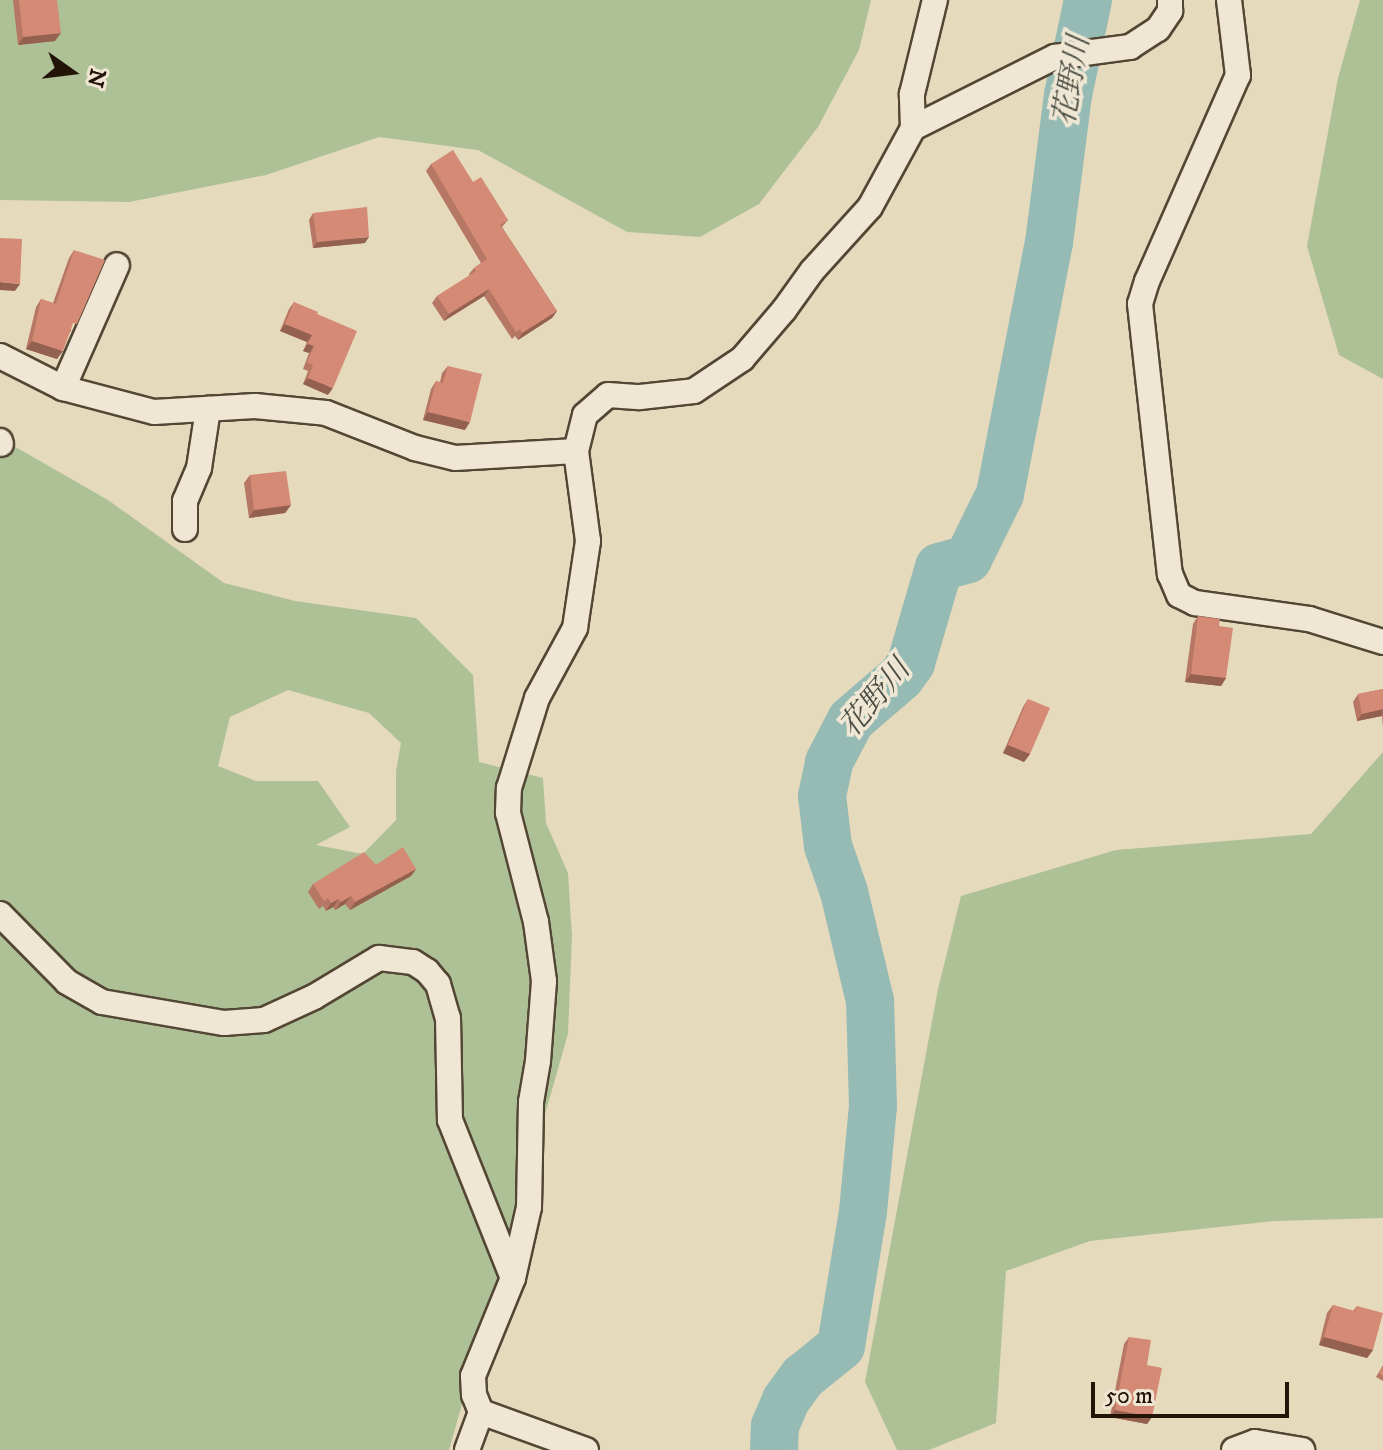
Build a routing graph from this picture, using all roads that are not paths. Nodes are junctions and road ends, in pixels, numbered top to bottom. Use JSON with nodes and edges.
{"nodes":[{"id":1,"x":935,"y":0,"type":"edge"},
{"id":2,"x":1170,"y":0,"type":"edge"},
{"id":3,"x":1229,"y":0,"type":"edge"},
{"id":4,"x":913,"y":128,"type":"junction"},
{"id":5,"x":117,"y":265,"type":"dead end"},
{"id":6,"x":0,"y":356,"type":"edge"},
{"id":7,"x":63,"y":388,"type":"junction"},
{"id":8,"x":208,"y":409,"type":"junction"},
{"id":9,"x":576,"y":451,"type":"junction"},
{"id":10,"x":185,"y":529,"type":"dead end"},
{"id":11,"x":1383,"y":642,"type":"edge"},
{"id":12,"x":0,"y":914,"type":"edge"},
{"id":13,"x":513,"y":1278,"type":"junction"},
{"id":14,"x":481,"y":1412,"type":"junction"},
{"id":15,"x":467,"y":1450,"type":"edge"},
{"id":16,"x":586,"y":1450,"type":"edge"},
{"id":17,"x":1234,"y":1450,"type":"edge"},
{"id":18,"x":1302,"y":1450,"type":"edge"}],
"edges":[{"from":1,"to":4,"type":"street"},
{"from":2,"to":4,"type":"street"},
{"from":3,"to":11,"type":"street"},
{"from":4,"to":9,"type":"street"},
{"from":5,"to":7,"type":"street"},
{"from":6,"to":7,"type":"street"},
{"from":7,"to":8,"type":"street"},
{"from":8,"to":9,"type":"street"},
{"from":8,"to":10,"type":"street"},
{"from":9,"to":13,"type":"street"},
{"from":12,"to":13,"type":"street"},
{"from":13,"to":14,"type":"street"},
{"from":14,"to":15,"type":"street"},
{"from":14,"to":16,"type":"street"},
{"from":17,"to":18,"type":"street"}]}
